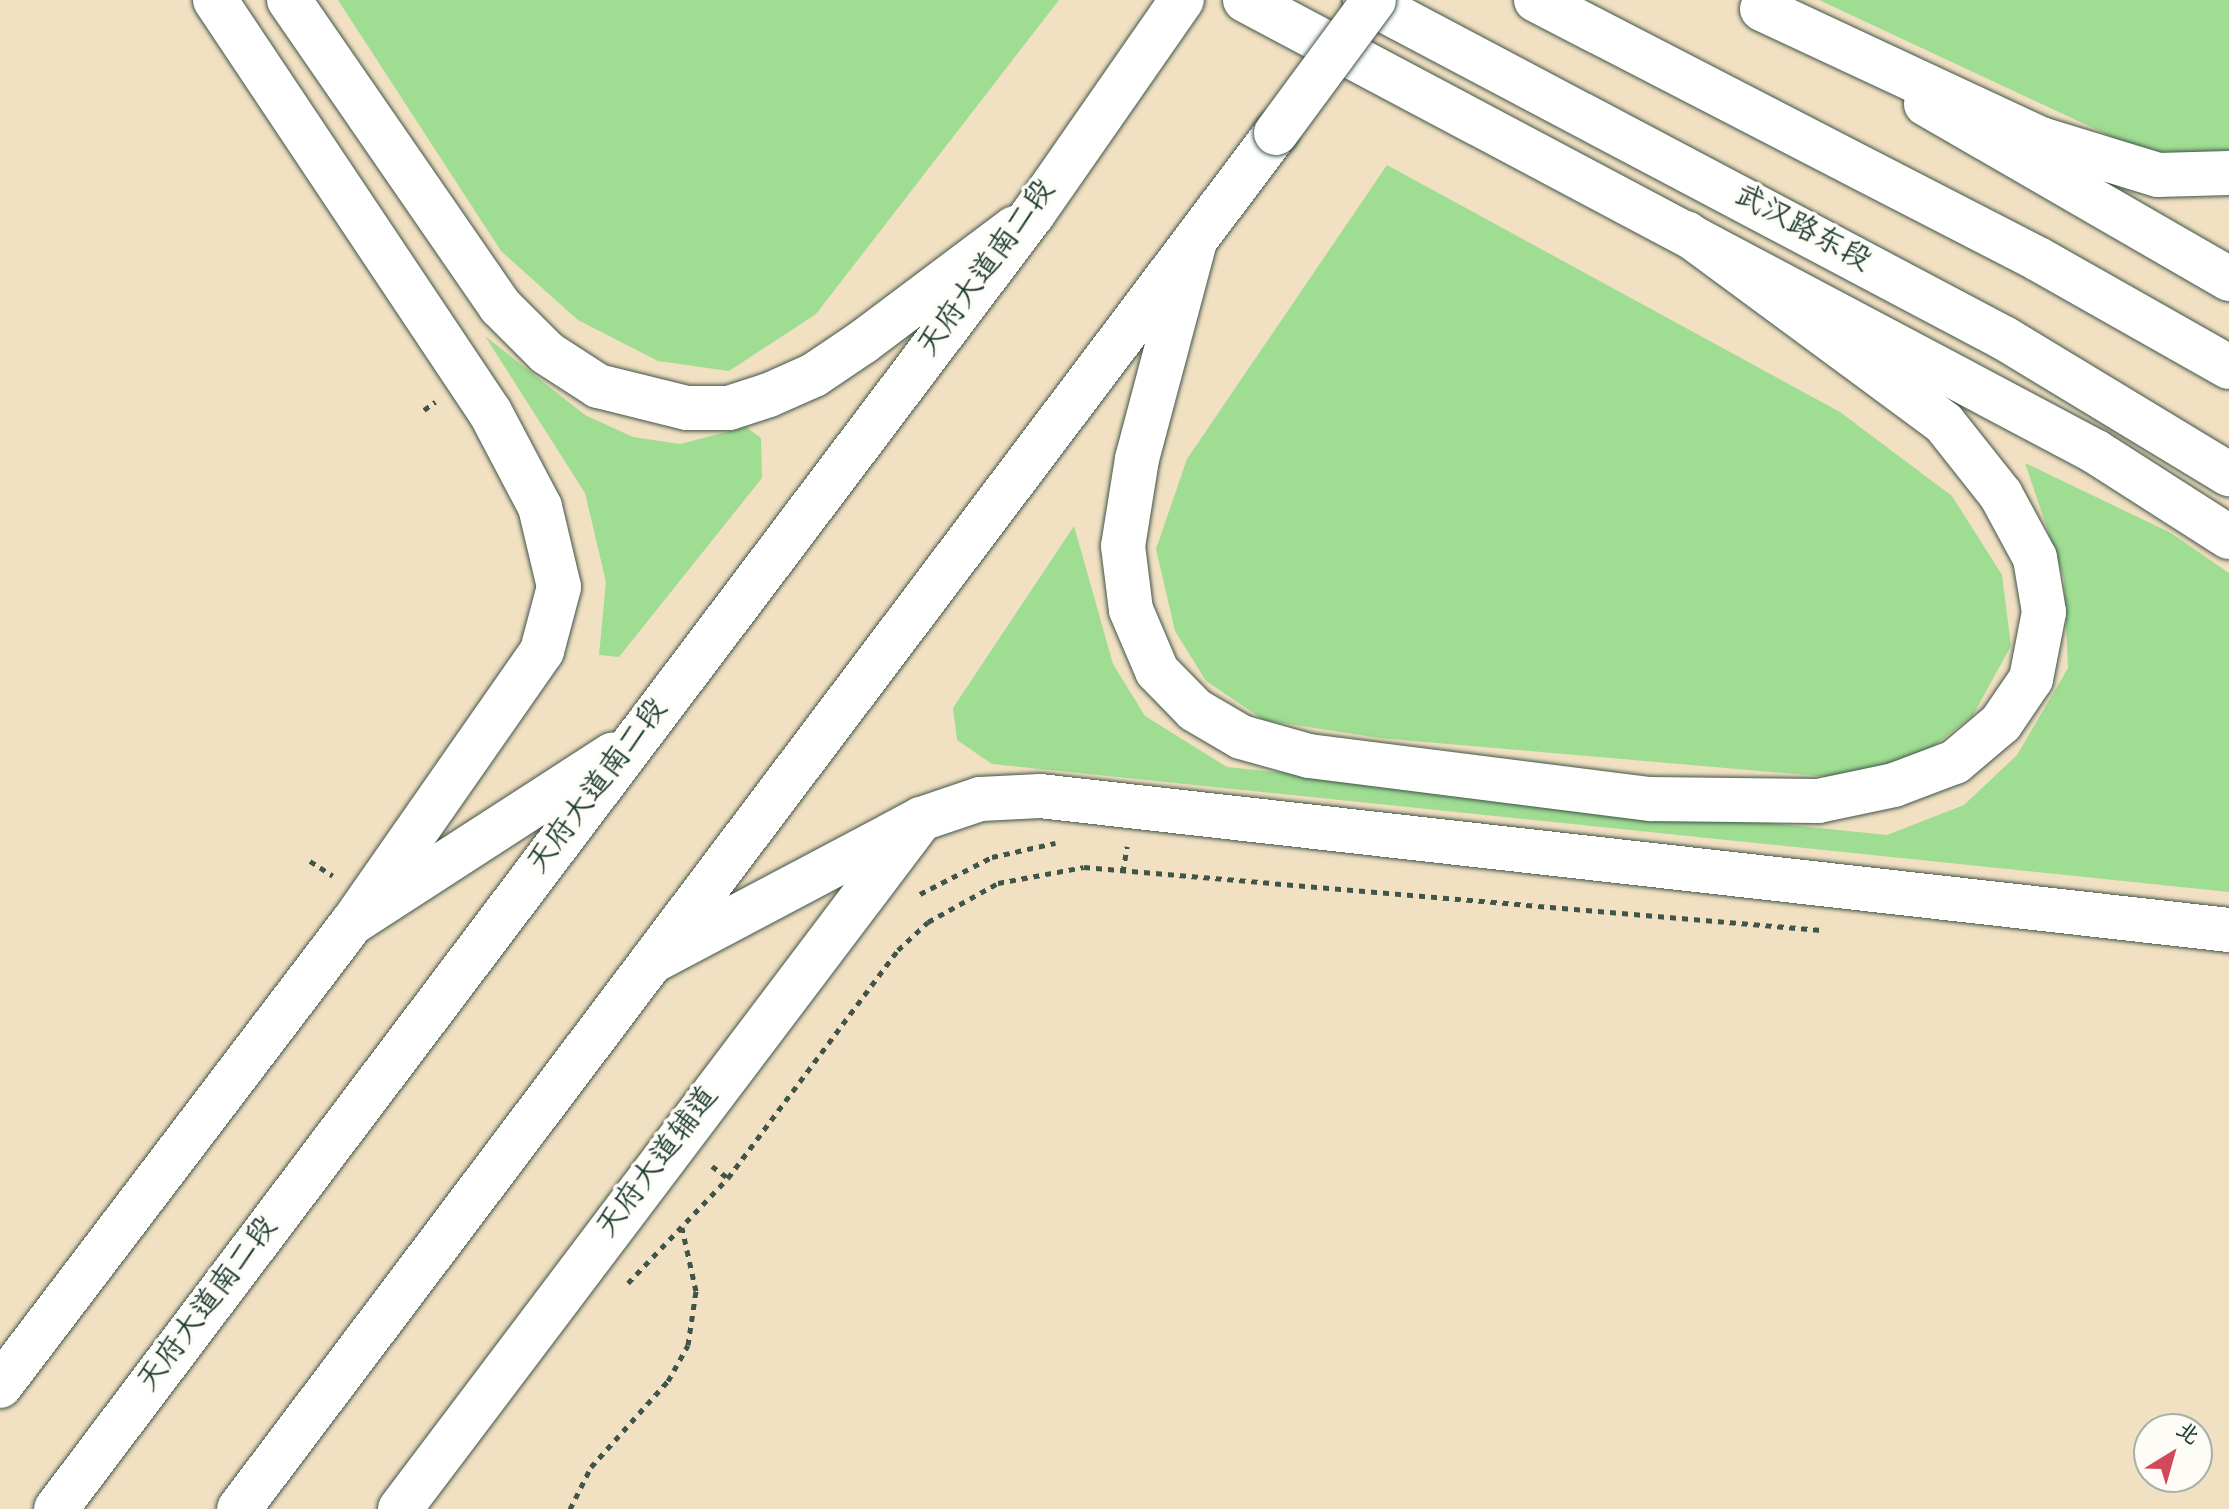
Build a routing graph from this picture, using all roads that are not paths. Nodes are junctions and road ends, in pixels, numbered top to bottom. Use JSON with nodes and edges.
{"nodes":[{"id":1,"x":215,"y":0,"type":"edge"},
{"id":2,"x":289,"y":0,"type":"edge"},
{"id":3,"x":1182,"y":0,"type":"edge"},
{"id":4,"x":1245,"y":0,"type":"edge"},
{"id":5,"x":1365,"y":0,"type":"edge"},
{"id":6,"x":1374,"y":0,"type":"edge"},
{"id":7,"x":1536,"y":0,"type":"edge"},
{"id":8,"x":1753,"y":4,"type":"edge"},
{"id":9,"x":2229,"y":173,"type":"edge"},
{"id":10,"x":1033,"y":214,"type":"junction"},
{"id":11,"x":1686,"y":233,"type":"junction"},
{"id":12,"x":1195,"y":241,"type":"junction"},
{"id":13,"x":2229,"y":279,"type":"edge"},
{"id":14,"x":2229,"y":367,"type":"edge"},
{"id":15,"x":2229,"y":474,"type":"edge"},
{"id":16,"x":2229,"y":537,"type":"edge"},
{"id":17,"x":638,"y":738,"type":"junction"},
{"id":18,"x":921,"y":819,"type":"junction"},
{"id":19,"x":352,"y":923,"type":"junction"},
{"id":20,"x":2229,"y":930,"type":"edge"},
{"id":21,"x":651,"y":962,"type":"junction"},
{"id":22,"x":0,"y":1386,"type":"edge"},
{"id":23,"x":56,"y":1509,"type":"edge"},
{"id":24,"x":239,"y":1509,"type":"edge"},
{"id":25,"x":400,"y":1509,"type":"edge"}],
"edges":[{"from":1,"to":19,"type":"main road"},
{"from":2,"to":10,"type":"main road"},
{"from":3,"to":10,"type":"main road","name":"天府大道南二段"},
{"from":4,"to":11,"type":"main road"},
{"from":5,"to":15,"type":"main road","name":"武汉路东段"},
{"from":6,"to":12,"type":"main road","bridge":true},
{"from":7,"to":14,"type":"main road"},
{"from":8,"to":9,"type":"main road"},
{"from":8,"to":13,"type":"main road"},
{"from":10,"to":17,"type":"main road","name":"天府大道南二段"},
{"from":11,"to":12,"type":"main road"},
{"from":11,"to":16,"type":"main road"},
{"from":12,"to":21,"type":"main road"},
{"from":17,"to":19,"type":"main road"},
{"from":17,"to":23,"type":"main road","name":"天府大道南二段"},
{"from":18,"to":20,"type":"main road"},
{"from":18,"to":21,"type":"main road"},
{"from":18,"to":25,"type":"main road","name":"天府大道辅道"},
{"from":19,"to":22,"type":"main road"},
{"from":21,"to":24,"type":"main road"}]}
